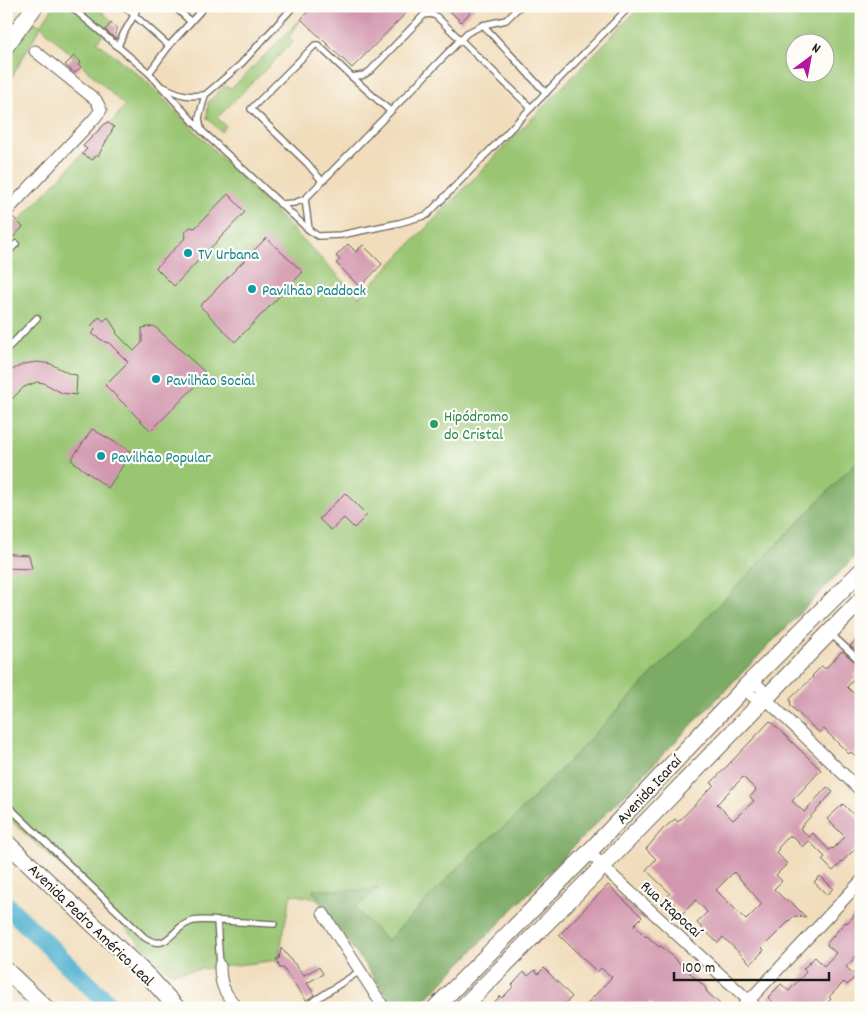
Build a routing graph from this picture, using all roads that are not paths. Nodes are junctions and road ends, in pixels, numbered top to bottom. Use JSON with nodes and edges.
{"nodes":[{"id":1,"x":35,"y":6,"type":"edge"},
{"id":2,"x":70,"y":6,"type":"edge"},
{"id":3,"x":124,"y":6,"type":"edge"},
{"id":4,"x":138,"y":6,"type":"edge"},
{"id":5,"x":174,"y":6,"type":"edge"},
{"id":6,"x":206,"y":6,"type":"edge"},
{"id":7,"x":294,"y":6,"type":"edge"},
{"id":8,"x":520,"y":6,"type":"edge"},
{"id":9,"x":630,"y":6,"type":"edge"},
{"id":10,"x":134,"y":16,"type":"junction"},
{"id":11,"x":190,"y":21,"type":"junction"},
{"id":12,"x":482,"y":25,"type":"junction"},
{"id":13,"x":460,"y":40,"type":"junction"},
{"id":14,"x":6,"y":46,"type":"edge"},
{"id":15,"x":169,"y":46,"type":"junction"},
{"id":16,"x":118,"y":47,"type":"junction"},
{"id":17,"x":35,"y":51,"type":"dead end"},
{"id":18,"x":149,"y":74,"type":"junction"},
{"id":19,"x":352,"y":77,"type":"junction"},
{"id":20,"x":160,"y":86,"type":"junction"},
{"id":21,"x":546,"y":93,"type":"junction"},
{"id":22,"x":205,"y":95,"type":"junction"},
{"id":23,"x":531,"y":108,"type":"junction"},
{"id":24,"x":390,"y":111,"type":"junction"},
{"id":25,"x":201,"y":130,"type":"junction"},
{"id":26,"x":322,"y":181,"type":"junction"},
{"id":27,"x":304,"y":199,"type":"junction"},
{"id":28,"x":280,"y":204,"type":"junction"},
{"id":29,"x":6,"y":212,"type":"edge"},
{"id":30,"x":309,"y":230,"type":"junction"},
{"id":31,"x":16,"y":244,"type":"dead end"},
{"id":32,"x":6,"y":254,"type":"edge"},
{"id":33,"x":37,"y":318,"type":"dead end"},
{"id":34,"x":6,"y":350,"type":"edge"},
{"id":35,"x":861,"y":571,"type":"edge"},
{"id":36,"x":861,"y":600,"type":"edge"},
{"id":37,"x":829,"y":633,"type":"junction"},
{"id":38,"x":861,"y":662,"type":"edge"},
{"id":39,"x":747,"y":685,"type":"junction"},
{"id":40,"x":766,"y":698,"type":"junction"},
{"id":41,"x":861,"y":790,"type":"edge"},
{"id":42,"x":6,"y":804,"type":"edge"},
{"id":43,"x":6,"y":842,"type":"edge"},
{"id":44,"x":589,"y":852,"type":"junction"},
{"id":45,"x":603,"y":866,"type":"junction"},
{"id":46,"x":861,"y":881,"type":"edge"},
{"id":47,"x":323,"y":913,"type":"dead end"},
{"id":48,"x":218,"y":921,"type":"junction"},
{"id":49,"x":274,"y":924,"type":"dead end"},
{"id":50,"x":220,"y":966,"type":"joint"},
{"id":51,"x":6,"y":970,"type":"edge"},
{"id":52,"x":360,"y":971,"type":"junction"},
{"id":53,"x":749,"y":1005,"type":"edge"},
{"id":54,"x":46,"y":1008,"type":"edge"},
{"id":55,"x":177,"y":1008,"type":"edge"},
{"id":56,"x":237,"y":1008,"type":"edge"},
{"id":57,"x":303,"y":1008,"type":"edge"},
{"id":58,"x":384,"y":1008,"type":"edge"},
{"id":59,"x":435,"y":1008,"type":"edge"},
{"id":60,"x":462,"y":1008,"type":"edge"}],
"edges":[{"from":1,"to":14,"type":"main road"},
{"from":2,"to":16,"type":"lane"},
{"from":3,"to":10,"type":"lane"},
{"from":4,"to":10,"type":"lane"},
{"from":5,"to":11,"type":"lane"},
{"from":6,"to":11,"type":"lane"},
{"from":7,"to":22,"type":"lane"},
{"from":8,"to":12,"type":"lane"},
{"from":9,"to":21,"type":"lane"},
{"from":10,"to":15,"type":"lane"},
{"from":10,"to":16,"type":"lane"},
{"from":11,"to":15,"type":"lane"},
{"from":12,"to":13,"type":"lane"},
{"from":12,"to":21,"type":"lane"},
{"from":13,"to":19,"type":"lane"},
{"from":13,"to":23,"type":"lane"},
{"from":13,"to":24,"type":"lane"},
{"from":15,"to":18,"type":"lane"},
{"from":16,"to":18,"type":"lane"},
{"from":17,"to":29,"type":"street"},
{"from":18,"to":20,"type":"lane"},
{"from":19,"to":24,"type":"lane"},
{"from":19,"to":26,"type":"lane"},
{"from":20,"to":22,"type":"lane"},
{"from":20,"to":25,"type":"lane"},
{"from":21,"to":23,"type":"lane"},
{"from":22,"to":25,"type":"lane"},
{"from":23,"to":30,"type":"lane"},
{"from":24,"to":26,"type":"lane"},
{"from":25,"to":28,"type":"lane"},
{"from":26,"to":27,"type":"lane"},
{"from":27,"to":28,"type":"lane"},
{"from":27,"to":30,"type":"lane"},
{"from":28,"to":30,"type":"lane"},
{"from":31,"to":32,"type":"lane"},
{"from":33,"to":34,"type":"lane"},
{"from":35,"to":39,"type":"main road","name":"Avenida Icaraí"},
{"from":36,"to":37,"type":"main road","name":"Avenida Icaraí"},
{"from":37,"to":38,"type":"lane"},
{"from":37,"to":40,"type":"main road","name":"Avenida Icaraí"},
{"from":39,"to":40,"type":"street"},
{"from":39,"to":44,"type":"main road","name":"Avenida Icaraí"},
{"from":40,"to":41,"type":"street"},
{"from":40,"to":45,"type":"main road","name":"Avenida Icaraí"},
{"from":42,"to":48,"type":"lane"},
{"from":43,"to":55,"type":"main road","name":"Avenida Pedro Américo Leal"},
{"from":44,"to":45,"type":"street","name":"Rua Itapocaí"},
{"from":44,"to":59,"type":"main road","name":"Avenida Icaraí"},
{"from":45,"to":53,"type":"street","name":"Rua Itapocaí"},
{"from":45,"to":60,"type":"main road","name":"Avenida Icaraí"},
{"from":46,"to":53,"type":"street"},
{"from":47,"to":52,"type":"street"},
{"from":48,"to":49,"type":"lane"},
{"from":48,"to":50,"type":"lane"},
{"from":50,"to":56,"type":"street"},
{"from":51,"to":54,"type":"main road"},
{"from":52,"to":57,"type":"lane"},
{"from":52,"to":58,"type":"street"}]}
